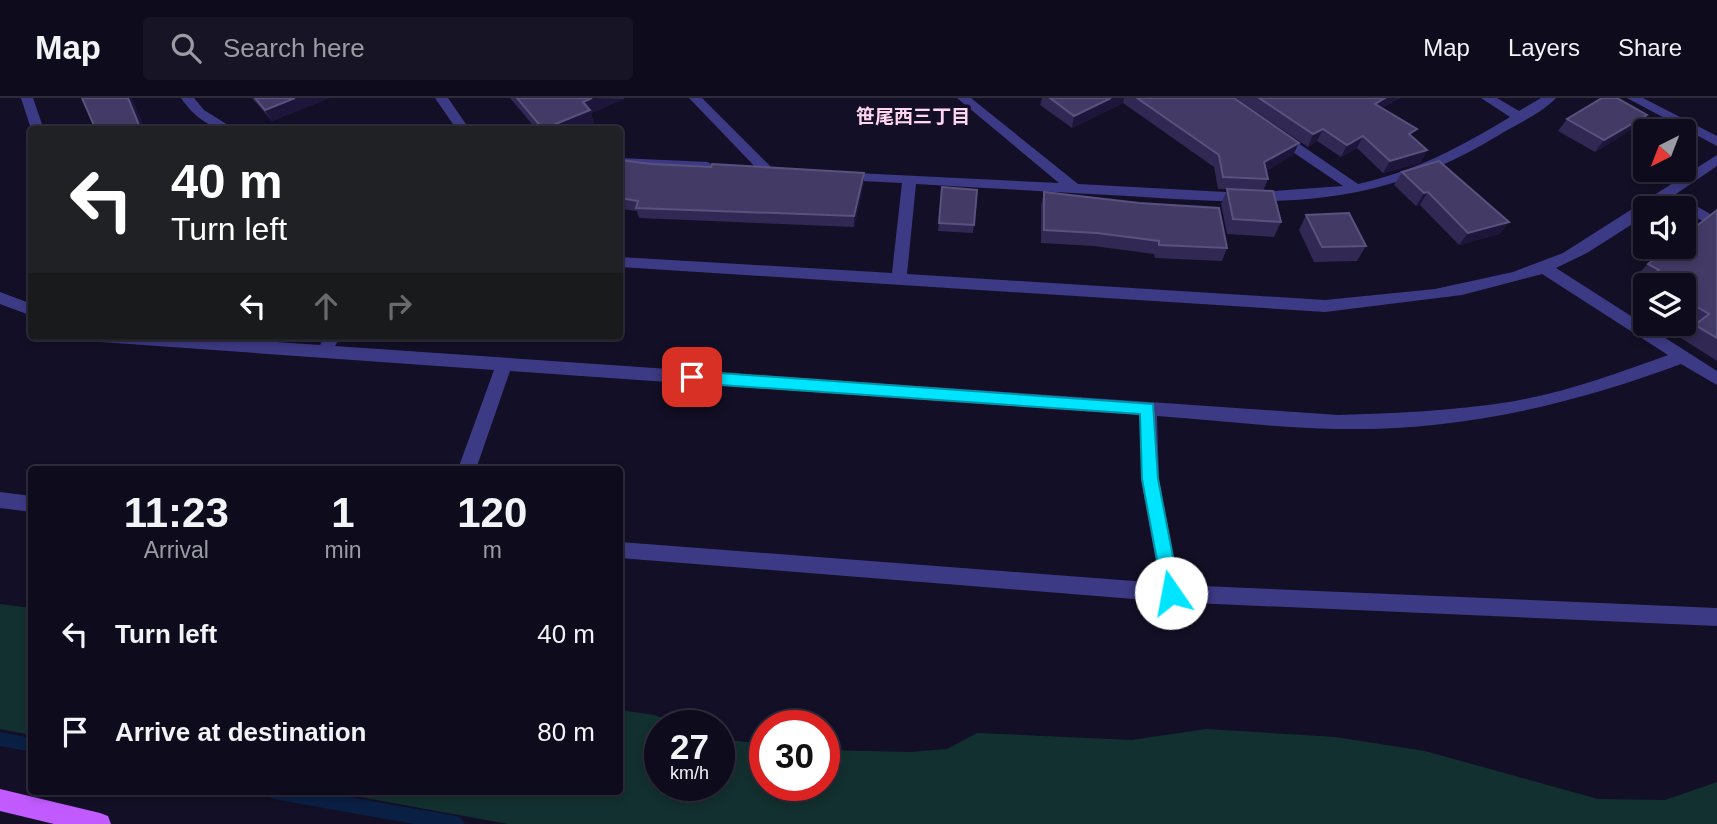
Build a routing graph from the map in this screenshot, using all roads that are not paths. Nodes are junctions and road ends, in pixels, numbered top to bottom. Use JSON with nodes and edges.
{"nodes":[{"id":1,"x":27,"y":98,"type":"edge"},
{"id":2,"x":187,"y":98,"type":"edge"},
{"id":3,"x":441,"y":98,"type":"edge"},
{"id":4,"x":695,"y":98,"type":"edge"},
{"id":5,"x":963,"y":98,"type":"edge"},
{"id":6,"x":1487,"y":98,"type":"edge"},
{"id":7,"x":1550,"y":98,"type":"edge"},
{"id":8,"x":1633,"y":98,"type":"edge"},
{"id":9,"x":1519,"y":116,"type":"junction"},
{"id":10,"x":36,"y":126,"type":"edge"},
{"id":11,"x":223,"y":126,"type":"edge"},
{"id":12,"x":461,"y":126,"type":"edge"},
{"id":13,"x":1266,"y":128,"type":"edge"},
{"id":14,"x":1717,"y":142,"type":"edge"},
{"id":15,"x":1717,"y":159,"type":"edge"},
{"id":16,"x":623,"y":162,"type":"edge"},
{"id":17,"x":831,"y":174,"type":"edge"},
{"id":18,"x":909,"y":180,"type":"junction"},
{"id":19,"x":1073,"y":187,"type":"junction"},
{"id":20,"x":1355,"y":188,"type":"junction"},
{"id":21,"x":1666,"y":195,"type":"joint"},
{"id":22,"x":1633,"y":217,"type":"edge"},
{"id":23,"x":1717,"y":224,"type":"edge"},
{"id":24,"x":623,"y":262,"type":"edge"},
{"id":25,"x":1544,"y":268,"type":"junction"},
{"id":26,"x":899,"y":281,"type":"junction"},
{"id":27,"x":0,"y":298,"type":"edge"},
{"id":28,"x":28,"y":308,"type":"edge"},
{"id":29,"x":157,"y":340,"type":"edge"},
{"id":30,"x":331,"y":340,"type":"edge"},
{"id":31,"x":324,"y":352,"type":"junction"},
{"id":32,"x":1681,"y":356,"type":"junction"},
{"id":33,"x":503,"y":364,"type":"junction"},
{"id":34,"x":1717,"y":379,"type":"edge"},
{"id":35,"x":1148,"y":408,"type":"junction"},
{"id":36,"x":468,"y":466,"type":"edge"},
{"id":37,"x":0,"y":500,"type":"edge"},
{"id":38,"x":28,"y":503,"type":"edge"},
{"id":39,"x":623,"y":550,"type":"edge"},
{"id":40,"x":1171,"y":593,"type":"junction"},
{"id":41,"x":1717,"y":617,"type":"edge"},
{"id":42,"x":0,"y":800,"type":"edge"},
{"id":43,"x":100,"y":824,"type":"edge"}],
"edges":[{"from":1,"to":10,"type":"street"},
{"from":2,"to":11,"type":"street"},
{"from":3,"to":12,"type":"street"},
{"from":4,"to":16,"type":"street"},
{"from":5,"to":19,"type":"street"},
{"from":6,"to":9,"type":"street"},
{"from":7,"to":9,"type":"street"},
{"from":8,"to":14,"type":"street"},
{"from":9,"to":20,"type":"street"},
{"from":13,"to":20,"type":"street"},
{"from":15,"to":21,"type":"street"},
{"from":17,"to":18,"type":"street"},
{"from":18,"to":19,"type":"street"},
{"from":18,"to":26,"type":"street"},
{"from":19,"to":20,"type":"street"},
{"from":21,"to":23,"type":"street"},
{"from":22,"to":25,"type":"street"},
{"from":24,"to":26,"type":"street"},
{"from":25,"to":26,"type":"street"},
{"from":25,"to":32,"type":"street"},
{"from":27,"to":28,"type":"street"},
{"from":29,"to":31,"type":"street"},
{"from":30,"to":31,"type":"street"},
{"from":31,"to":33,"type":"street"},
{"from":32,"to":34,"type":"street"},
{"from":32,"to":35,"type":"street"},
{"from":33,"to":35,"type":"street"},
{"from":33,"to":36,"type":"street"},
{"from":35,"to":40,"type":"street"},
{"from":37,"to":38,"type":"street"},
{"from":39,"to":40,"type":"street"},
{"from":40,"to":41,"type":"street"},
{"from":42,"to":43,"type":"main road"}]}
